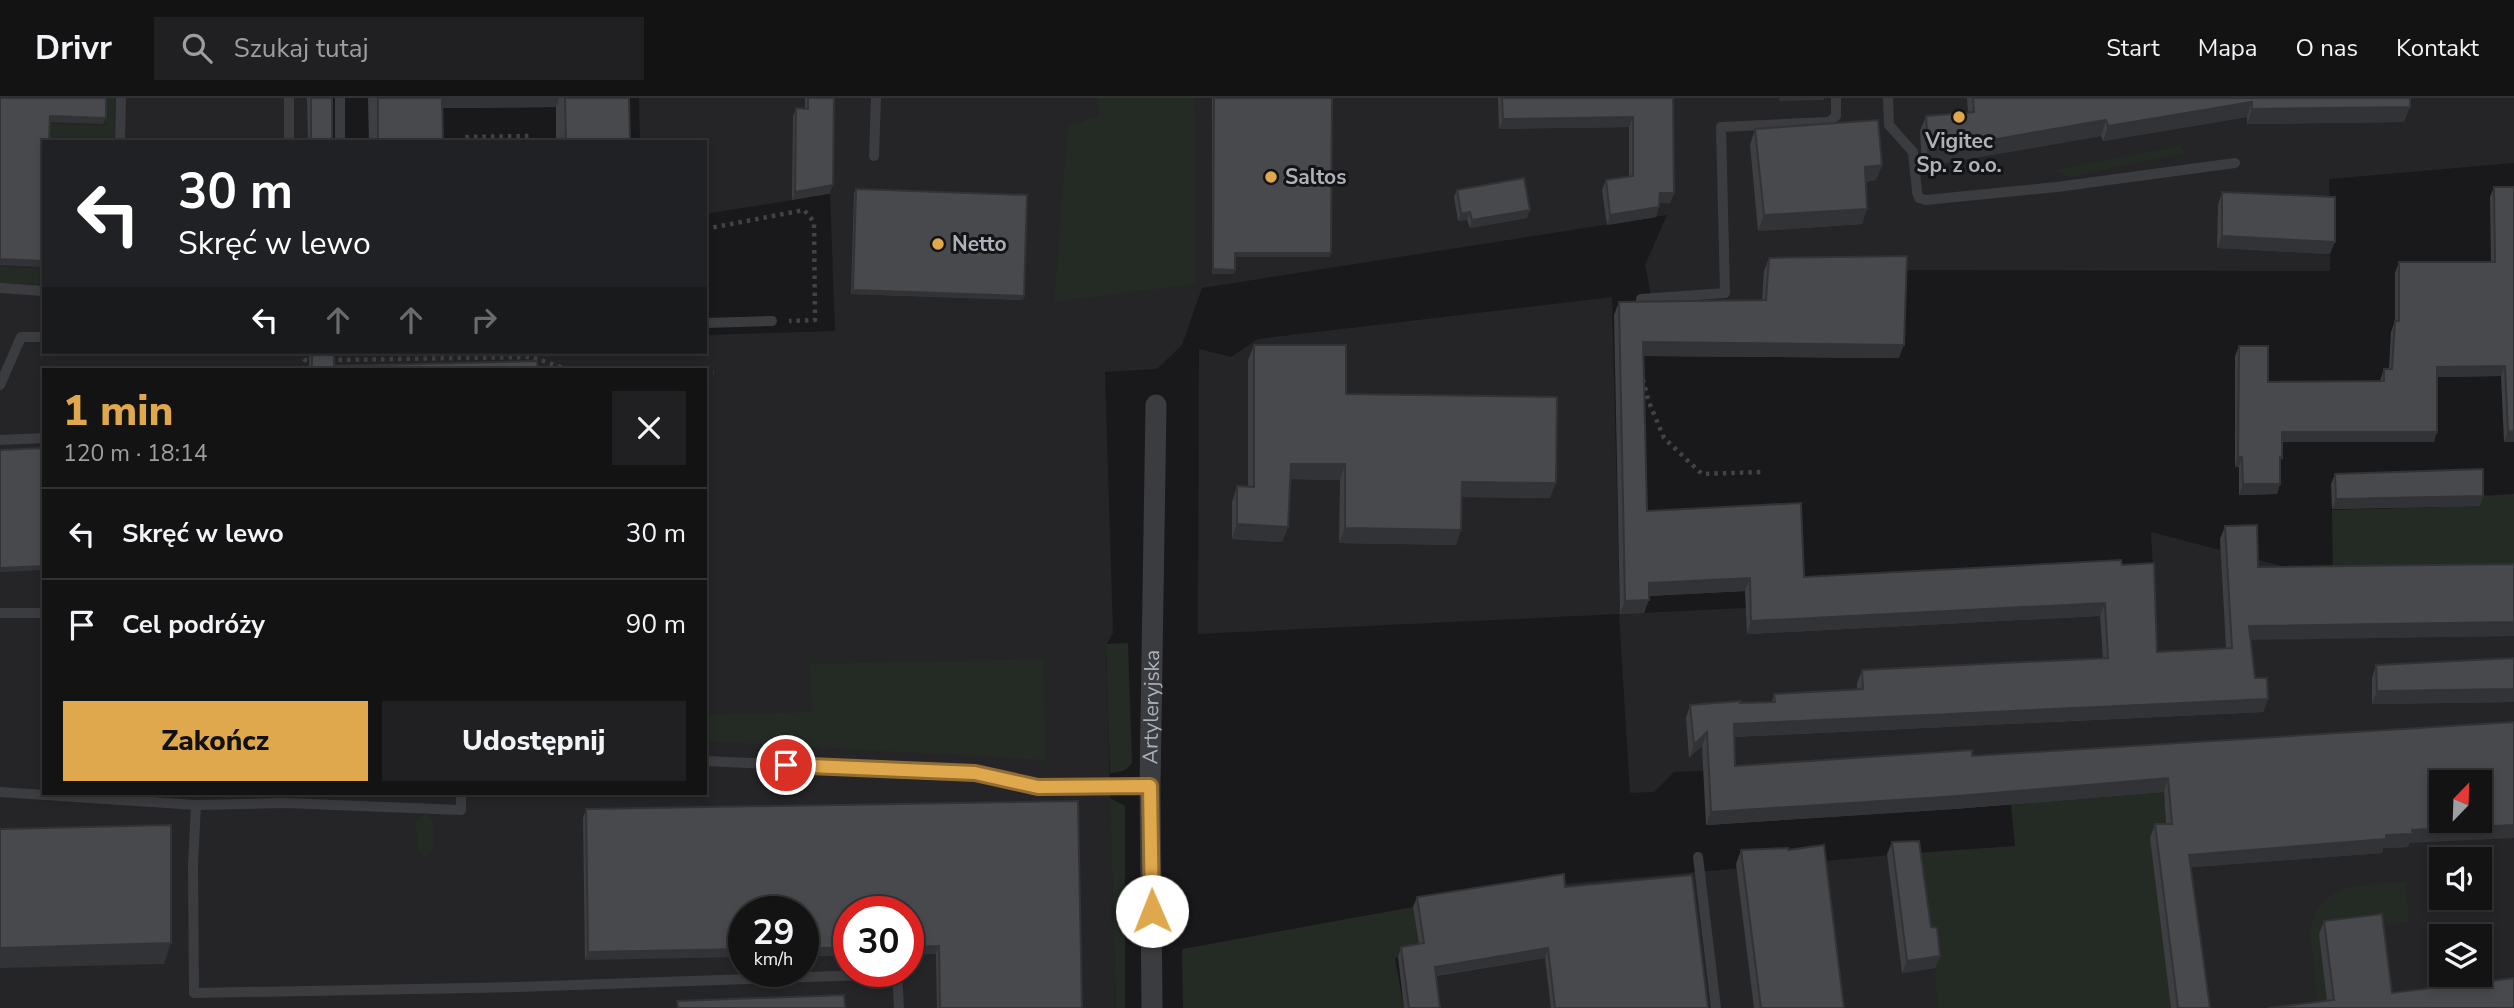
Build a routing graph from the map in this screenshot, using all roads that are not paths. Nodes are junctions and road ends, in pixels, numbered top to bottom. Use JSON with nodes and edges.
{"nodes":[{"id":1,"x":121,"y":98,"type":"edge"},
{"id":2,"x":289,"y":98,"type":"edge"},
{"id":3,"x":340,"y":98,"type":"edge"},
{"id":4,"x":876,"y":98,"type":"edge"},
{"id":5,"x":1836,"y":98,"type":"edge"},
{"id":6,"x":1888,"y":98,"type":"edge"},
{"id":7,"x":120,"y":140,"type":"edge"},
{"id":8,"x":289,"y":140,"type":"edge"},
{"id":9,"x":340,"y":140,"type":"edge"},
{"id":10,"x":874,"y":156,"type":"dead end"},
{"id":11,"x":2235,"y":163,"type":"dead end"},
{"id":12,"x":0,"y":288,"type":"edge"},
{"id":13,"x":42,"y":290,"type":"edge"},
{"id":14,"x":1641,"y":299,"type":"edge"},
{"id":15,"x":772,"y":321,"type":"road end"},
{"id":16,"x":707,"y":323,"type":"edge"},
{"id":17,"x":42,"y":337,"type":"edge"},
{"id":18,"x":0,"y":385,"type":"edge"},
{"id":19,"x":1156,"y":405,"type":"dead end"},
{"id":20,"x":42,"y":438,"type":"edge"},
{"id":21,"x":0,"y":440,"type":"edge"},
{"id":22,"x":0,"y":613,"type":"edge"},
{"id":23,"x":42,"y":613,"type":"edge"},
{"id":24,"x":707,"y":761,"type":"edge"},
{"id":25,"x":1150,"y":786,"type":"junction"},
{"id":26,"x":0,"y":792,"type":"edge"},
{"id":27,"x":42,"y":795,"type":"edge"},
{"id":28,"x":45,"y":795,"type":"edge"},
{"id":29,"x":461,"y":795,"type":"edge"},
{"id":30,"x":285,"y":798,"type":"edge"},
{"id":31,"x":196,"y":805,"type":"junction"},
{"id":32,"x":1698,"y":858,"type":"dead end"},
{"id":33,"x":899,"y":1008,"type":"edge"},
{"id":34,"x":1152,"y":1008,"type":"edge"},
{"id":35,"x":1716,"y":1008,"type":"edge"}],
"edges":[{"from":1,"to":7,"type":"lane"},
{"from":2,"to":8,"type":"lane"},
{"from":3,"to":9,"type":"lane"},
{"from":4,"to":10,"type":"lane"},
{"from":5,"to":14,"type":"lane"},
{"from":6,"to":11,"type":"lane"},
{"from":12,"to":13,"type":"lane"},
{"from":15,"to":16,"type":"lane"},
{"from":17,"to":18,"type":"lane"},
{"from":19,"to":25,"type":"street","name":"Artyleryjska"},
{"from":20,"to":21,"type":"lane"},
{"from":22,"to":23,"type":"lane"},
{"from":24,"to":25,"type":"lane"},
{"from":25,"to":34,"type":"street","name":"Artyleryjska"},
{"from":26,"to":27,"type":"lane"},
{"from":28,"to":31,"type":"lane"},
{"from":29,"to":30,"type":"lane"},
{"from":30,"to":31,"type":"lane"},
{"from":31,"to":33,"type":"lane"},
{"from":32,"to":35,"type":"lane"}]}
